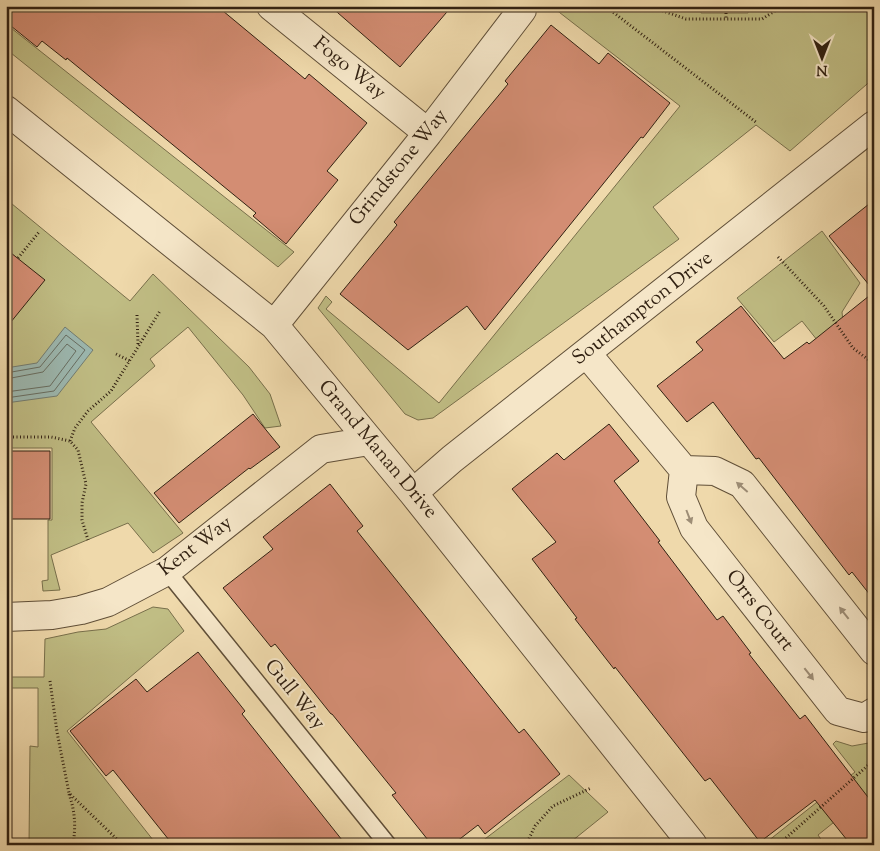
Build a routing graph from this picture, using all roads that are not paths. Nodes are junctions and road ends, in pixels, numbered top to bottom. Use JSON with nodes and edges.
{"nodes":[{"id":1,"x":271,"y":6,"type":"edge"},
{"id":2,"x":522,"y":10,"type":"dead end"},
{"id":3,"x":6,"y":110,"type":"edge"},
{"id":4,"x":874,"y":125,"type":"edge"},
{"id":5,"x":428,"y":132,"type":"junction"},
{"id":6,"x":274,"y":325,"type":"junction"},
{"id":7,"x":588,"y":354,"type":"junction"},
{"id":8,"x":369,"y":441,"type":"junction"},
{"id":9,"x":684,"y":470,"type":"junction"},
{"id":10,"x":414,"y":493,"type":"junction"},
{"id":11,"x":167,"y":571,"type":"junction"},
{"id":12,"x":6,"y":617,"type":"edge"},
{"id":13,"x":874,"y":651,"type":"edge"},
{"id":14,"x":874,"y":712,"type":"edge"},
{"id":15,"x":388,"y":845,"type":"edge"},
{"id":16,"x":693,"y":845,"type":"edge"}],
"edges":[{"from":1,"to":5,"type":"street","name":"Fogo Way"},
{"from":2,"to":5,"type":"street","name":"Grindstone Way"},
{"from":3,"to":6,"type":"street","name":"Grand Manan Drive"},
{"from":4,"to":7,"type":"street","name":"Southampton Drive"},
{"from":5,"to":6,"type":"street","name":"Grindstone Way"},
{"from":6,"to":8,"type":"street","name":"Grand Manan Drive"},
{"from":7,"to":9,"type":"street"},
{"from":7,"to":10,"type":"street","name":"Southampton Drive"},
{"from":8,"to":10,"type":"street","name":"Grand Manan Drive"},
{"from":8,"to":11,"type":"street","name":"Kent Way"},
{"from":13,"to":9,"type":"street","one_way":true},
{"from":9,"to":14,"type":"street","name":"Orrs Court","one_way":true},
{"from":10,"to":16,"type":"street","name":"Grand Manan Drive"},
{"from":11,"to":12,"type":"street","name":"Kent Way"},
{"from":11,"to":15,"type":"lane","name":"Gull Way"}]}
